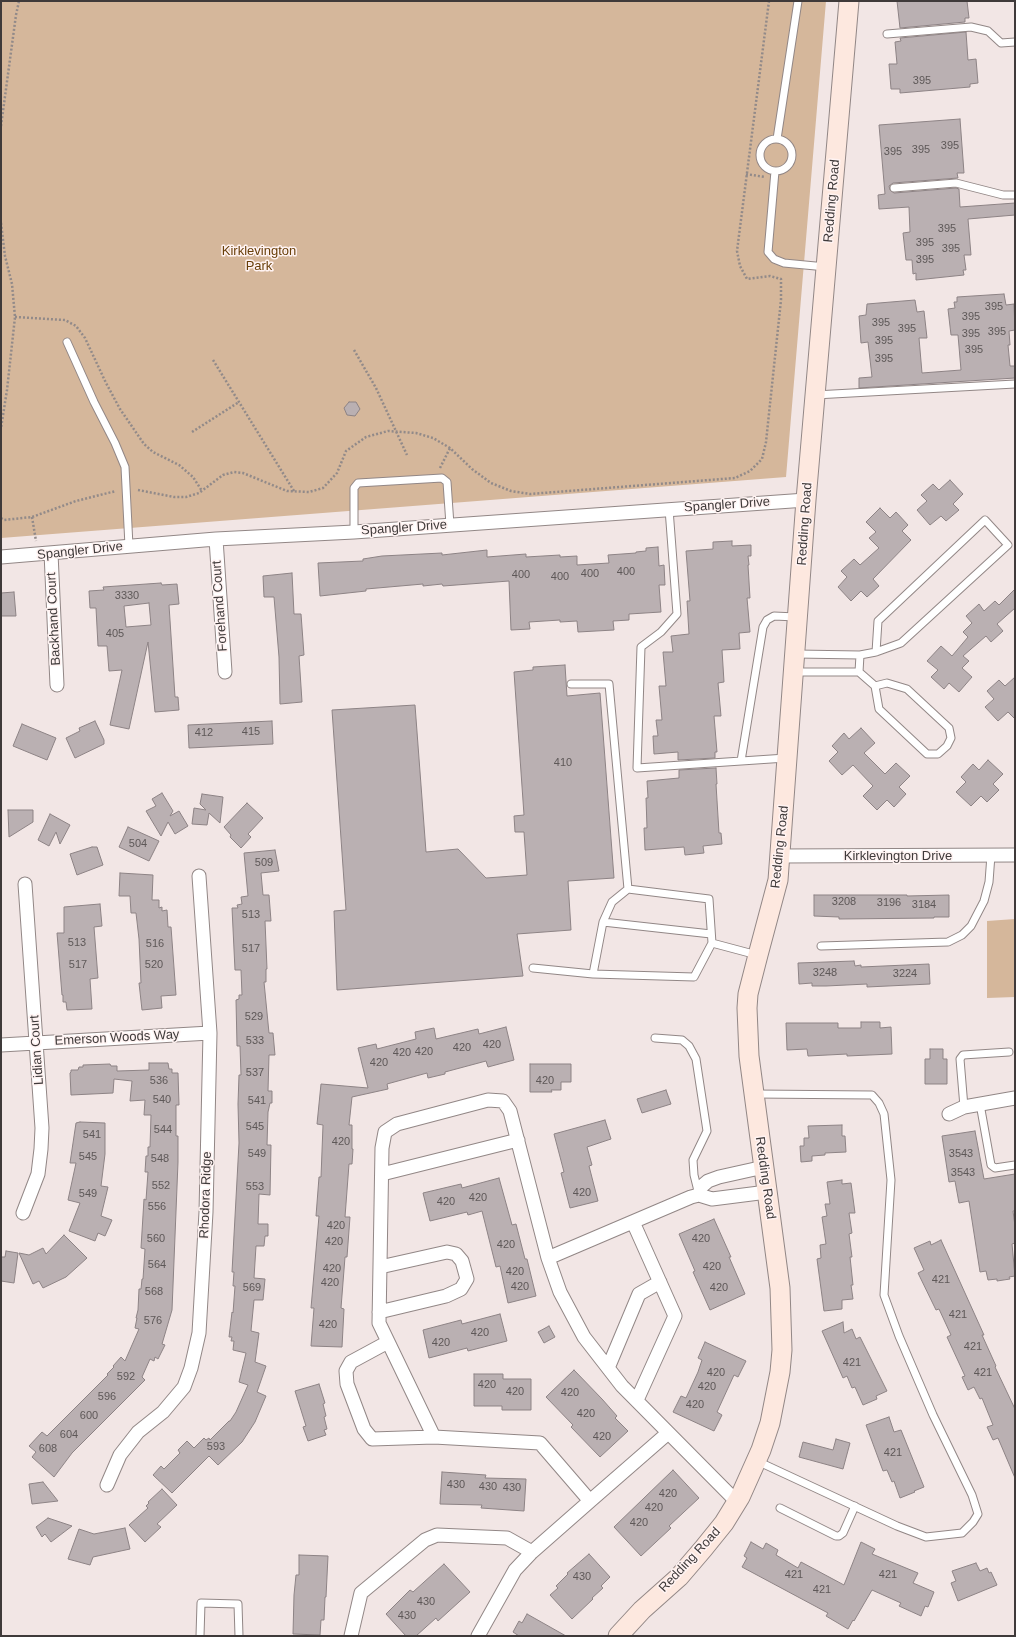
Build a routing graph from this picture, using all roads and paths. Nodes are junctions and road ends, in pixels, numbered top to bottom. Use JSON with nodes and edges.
{"nodes":[{"id":1,"x":19,"y":1,"type":"edge"},
{"id":2,"x":769,"y":1,"type":"edge"},
{"id":3,"x":798,"y":1,"type":"edge"},
{"id":4,"x":849,"y":1,"type":"edge"},
{"id":5,"x":887,"y":34,"type":"dead end"},
{"id":6,"x":1015,"y":42,"type":"edge"},
{"id":7,"x":1,"y":126,"type":"edge"},
{"id":8,"x":777,"y":139,"type":"junction"},
{"id":9,"x":775,"y":171,"type":"junction"},
{"id":10,"x":746,"y":174,"type":"junction"},
{"id":11,"x":774,"y":179,"type":"junction"},
{"id":12,"x":894,"y":188,"type":"dead end"},
{"id":13,"x":1015,"y":195,"type":"edge"},
{"id":14,"x":1,"y":223,"type":"edge"},
{"id":15,"x":827,"y":267,"type":"junction"},
{"id":16,"x":15,"y":317,"type":"junction"},
{"id":17,"x":68,"y":342,"type":"dead end"},
{"id":18,"x":354,"y":350,"type":"dead end"},
{"id":19,"x":213,"y":360,"type":"dead end"},
{"id":20,"x":1015,"y":384,"type":"edge"},
{"id":21,"x":815,"y":395,"type":"junction"},
{"id":22,"x":238,"y":402,"type":"junction"},
{"id":23,"x":1,"y":428,"type":"edge"},
{"id":24,"x":192,"y":432,"type":"dead end"},
{"id":25,"x":397,"y":432,"type":"junction"},
{"id":26,"x":450,"y":448,"type":"junction"},
{"id":27,"x":407,"y":455,"type":"dead end"},
{"id":28,"x":435,"y":479,"type":"junction"},
{"id":29,"x":138,"y":490,"type":"dead end"},
{"id":30,"x":116,"y":491,"type":"dead end"},
{"id":31,"x":202,"y":491,"type":"junction"},
{"id":32,"x":294,"y":492,"type":"junction"},
{"id":33,"x":806,"y":500,"type":"junction"},
{"id":34,"x":669,"y":509,"type":"junction"},
{"id":35,"x":1,"y":518,"type":"edge"},
{"id":36,"x":32,"y":518,"type":"junction"},
{"id":37,"x":450,"y":525,"type":"junction"},
{"id":38,"x":354,"y":532,"type":"junction"},
{"id":39,"x":216,"y":539,"type":"junction"},
{"id":40,"x":129,"y":546,"type":"junction"},
{"id":41,"x":45,"y":554,"type":"junction"},
{"id":42,"x":1,"y":557,"type":"edge"},
{"id":43,"x":798,"y":617,"type":"junction"},
{"id":44,"x":876,"y":652,"type":"junction"},
{"id":45,"x":860,"y":655,"type":"junction"},
{"id":46,"x":795,"y":663,"type":"junction"},
{"id":47,"x":225,"y":672,"type":"dead end"},
{"id":48,"x":859,"y":672,"type":"junction"},
{"id":49,"x":571,"y":684,"type":"dead end"},
{"id":50,"x":57,"y":685,"type":"dead end"},
{"id":51,"x":875,"y":686,"type":"junction"},
{"id":52,"x":788,"y":758,"type":"junction"},
{"id":53,"x":741,"y":761,"type":"junction"},
{"id":54,"x":991,"y":855,"type":"junction"},
{"id":55,"x":1015,"y":855,"type":"edge"},
{"id":56,"x":781,"y":856,"type":"junction"},
{"id":57,"x":199,"y":876,"type":"dead end"},
{"id":58,"x":25,"y":884,"type":"dead end"},
{"id":59,"x":628,"y":889,"type":"junction"},
{"id":60,"x":603,"y":922,"type":"junction"},
{"id":61,"x":712,"y":934,"type":"junction"},
{"id":62,"x":712,"y":943,"type":"junction"},
{"id":63,"x":821,"y":946,"type":"dead end"},
{"id":64,"x":758,"y":955,"type":"junction"},
{"id":65,"x":533,"y":968,"type":"dead end"},
{"id":66,"x":593,"y":974,"type":"junction"},
{"id":67,"x":210,"y":1033,"type":"junction"},
{"id":68,"x":655,"y":1038,"type":"dead end"},
{"id":69,"x":36,"y":1042,"type":"junction"},
{"id":70,"x":1,"y":1045,"type":"edge"},
{"id":71,"x":1009,"y":1052,"type":"dead end"},
{"id":72,"x":754,"y":1094,"type":"junction"},
{"id":73,"x":1015,"y":1098,"type":"edge"},
{"id":74,"x":980,"y":1104,"type":"junction"},
{"id":75,"x":964,"y":1107,"type":"junction"},
{"id":76,"x":949,"y":1114,"type":"dead end"},
{"id":77,"x":518,"y":1140,"type":"junction"},
{"id":78,"x":1015,"y":1165,"type":"edge"},
{"id":79,"x":764,"y":1167,"type":"junction"},
{"id":80,"x":382,"y":1174,"type":"junction"},
{"id":81,"x":767,"y":1192,"type":"junction"},
{"id":82,"x":699,"y":1195,"type":"junction"},
{"id":83,"x":23,"y":1213,"type":"dead end"},
{"id":84,"x":633,"y":1222,"type":"junction"},
{"id":85,"x":548,"y":1258,"type":"junction"},
{"id":86,"x":380,"y":1267,"type":"junction"},
{"id":87,"x":660,"y":1282,"type":"junction"},
{"id":88,"x":379,"y":1312,"type":"junction"},
{"id":89,"x":388,"y":1342,"type":"junction"},
{"id":90,"x":608,"y":1368,"type":"junction"},
{"id":91,"x":636,"y":1400,"type":"junction"},
{"id":92,"x":668,"y":1433,"type":"junction"},
{"id":93,"x":434,"y":1437,"type":"junction"},
{"id":94,"x":757,"y":1461,"type":"junction"},
{"id":95,"x":107,"y":1485,"type":"dead end"},
{"id":96,"x":590,"y":1501,"type":"junction"},
{"id":97,"x":736,"y":1502,"type":"junction"},
{"id":98,"x":855,"y":1506,"type":"junction"},
{"id":99,"x":780,"y":1508,"type":"dead end"},
{"id":100,"x":532,"y":1552,"type":"junction"},
{"id":101,"x":200,"y":1636,"type":"edge"},
{"id":102,"x":239,"y":1636,"type":"edge"},
{"id":103,"x":351,"y":1636,"type":"edge"},
{"id":104,"x":478,"y":1636,"type":"edge"},
{"id":105,"x":618,"y":1636,"type":"edge"}],
"edges":[{"from":1,"to":7,"type":"path"},
{"from":2,"to":10,"type":"path"},
{"from":3,"to":8,"type":"lane"},
{"from":4,"to":15,"type":"street","name":"Redding Road"},
{"from":5,"to":6,"type":"lane"},
{"from":8,"to":9,"type":"lane"},
{"from":8,"to":9,"type":"lane"},
{"from":9,"to":11,"type":"lane"},
{"from":10,"to":11,"type":"path"},
{"from":10,"to":26,"type":"path"},
{"from":11,"to":15,"type":"lane"},
{"from":12,"to":13,"type":"lane"},
{"from":14,"to":16,"type":"path"},
{"from":15,"to":21,"type":"street","name":"Redding Road"},
{"from":16,"to":23,"type":"path"},
{"from":16,"to":31,"type":"path"},
{"from":17,"to":40,"type":"lane"},
{"from":18,"to":25,"type":"path"},
{"from":19,"to":22,"type":"path"},
{"from":20,"to":21,"type":"lane"},
{"from":21,"to":33,"type":"street","name":"Redding Road"},
{"from":22,"to":24,"type":"path"},
{"from":22,"to":32,"type":"path"},
{"from":25,"to":26,"type":"path"},
{"from":25,"to":27,"type":"path"},
{"from":25,"to":32,"type":"path"},
{"from":26,"to":28,"type":"path"},
{"from":28,"to":37,"type":"lane"},
{"from":28,"to":38,"type":"lane"},
{"from":29,"to":31,"type":"path"},
{"from":30,"to":36,"type":"path"},
{"from":31,"to":32,"type":"path"},
{"from":33,"to":34,"type":"street","name":"Spangler Drive"},
{"from":33,"to":43,"type":"street","name":"Redding Road"},
{"from":34,"to":37,"type":"street","name":"Spangler Drive"},
{"from":34,"to":53,"type":"lane"},
{"from":35,"to":36,"type":"path"},
{"from":36,"to":41,"type":"path"},
{"from":37,"to":38,"type":"street","name":"Spangler Drive"},
{"from":38,"to":39,"type":"street","name":"Spangler Drive"},
{"from":39,"to":40,"type":"street","name":"Spangler Drive"},
{"from":39,"to":47,"type":"street","name":"Forehand Court"},
{"from":40,"to":41,"type":"street","name":"Spangler Drive"},
{"from":41,"to":42,"type":"street","name":"Spangler Drive"},
{"from":41,"to":50,"type":"street","name":"Backhand Court"},
{"from":43,"to":46,"type":"street","name":"Redding Road"},
{"from":43,"to":53,"type":"lane"},
{"from":44,"to":44,"type":"lane"},
{"from":44,"to":45,"type":"lane"},
{"from":45,"to":46,"type":"lane"},
{"from":45,"to":48,"type":"lane"},
{"from":46,"to":48,"type":"lane"},
{"from":46,"to":52,"type":"street","name":"Redding Road"},
{"from":48,"to":51,"type":"lane"},
{"from":49,"to":59,"type":"lane"},
{"from":51,"to":51,"type":"lane"},
{"from":52,"to":53,"type":"lane"},
{"from":52,"to":56,"type":"street","name":"Redding Road"},
{"from":54,"to":55,"type":"street","name":"Kirklevington Drive"},
{"from":54,"to":56,"type":"street","name":"Kirklevington Drive"},
{"from":54,"to":63,"type":"lane"},
{"from":56,"to":64,"type":"street","name":"Redding Road"},
{"from":57,"to":67,"type":"street","name":"Rhodora Ridge"},
{"from":58,"to":69,"type":"street","name":"Lidian Court"},
{"from":59,"to":60,"type":"lane"},
{"from":59,"to":61,"type":"lane"},
{"from":60,"to":61,"type":"lane"},
{"from":60,"to":66,"type":"lane"},
{"from":61,"to":62,"type":"lane"},
{"from":62,"to":64,"type":"lane"},
{"from":62,"to":66,"type":"lane"},
{"from":64,"to":72,"type":"street","name":"Redding Road"},
{"from":65,"to":66,"type":"lane"},
{"from":67,"to":69,"type":"street","name":"Emerson Woods Way"},
{"from":67,"to":95,"type":"street","name":"Rhodora Ridge"},
{"from":68,"to":82,"type":"lane"},
{"from":69,"to":70,"type":"street","name":"Emerson Woods Way"},
{"from":69,"to":83,"type":"street","name":"Lidian Court"},
{"from":71,"to":75,"type":"lane"},
{"from":72,"to":79,"type":"street","name":"Redding Road"},
{"from":72,"to":98,"type":"lane"},
{"from":73,"to":74,"type":"street"},
{"from":74,"to":75,"type":"street"},
{"from":74,"to":78,"type":"lane"},
{"from":75,"to":76,"type":"street"},
{"from":77,"to":80,"type":"street"},
{"from":77,"to":80,"type":"street"},
{"from":77,"to":85,"type":"street"},
{"from":79,"to":81,"type":"street","name":"Redding Road"},
{"from":79,"to":82,"type":"street"},
{"from":80,"to":86,"type":"street"},
{"from":81,"to":82,"type":"street"},
{"from":81,"to":94,"type":"street","name":"Redding Road"},
{"from":82,"to":84,"type":"street"},
{"from":84,"to":85,"type":"street"},
{"from":84,"to":87,"type":"street"},
{"from":85,"to":90,"type":"street"},
{"from":86,"to":88,"type":"street"},
{"from":86,"to":88,"type":"street"},
{"from":87,"to":90,"type":"street"},
{"from":87,"to":91,"type":"street"},
{"from":88,"to":89,"type":"street"},
{"from":89,"to":93,"type":"street"},
{"from":89,"to":93,"type":"street"},
{"from":90,"to":91,"type":"street"},
{"from":91,"to":92,"type":"street"},
{"from":92,"to":96,"type":"street"},
{"from":92,"to":97,"type":"street"},
{"from":93,"to":96,"type":"street"},
{"from":94,"to":97,"type":"street","name":"Redding Road"},
{"from":94,"to":98,"type":"lane"},
{"from":96,"to":100,"type":"street"},
{"from":97,"to":105,"type":"street","name":"Redding Road"},
{"from":98,"to":99,"type":"lane"},
{"from":100,"to":103,"type":"street"},
{"from":100,"to":104,"type":"street"},
{"from":101,"to":102,"type":"lane"}]}
